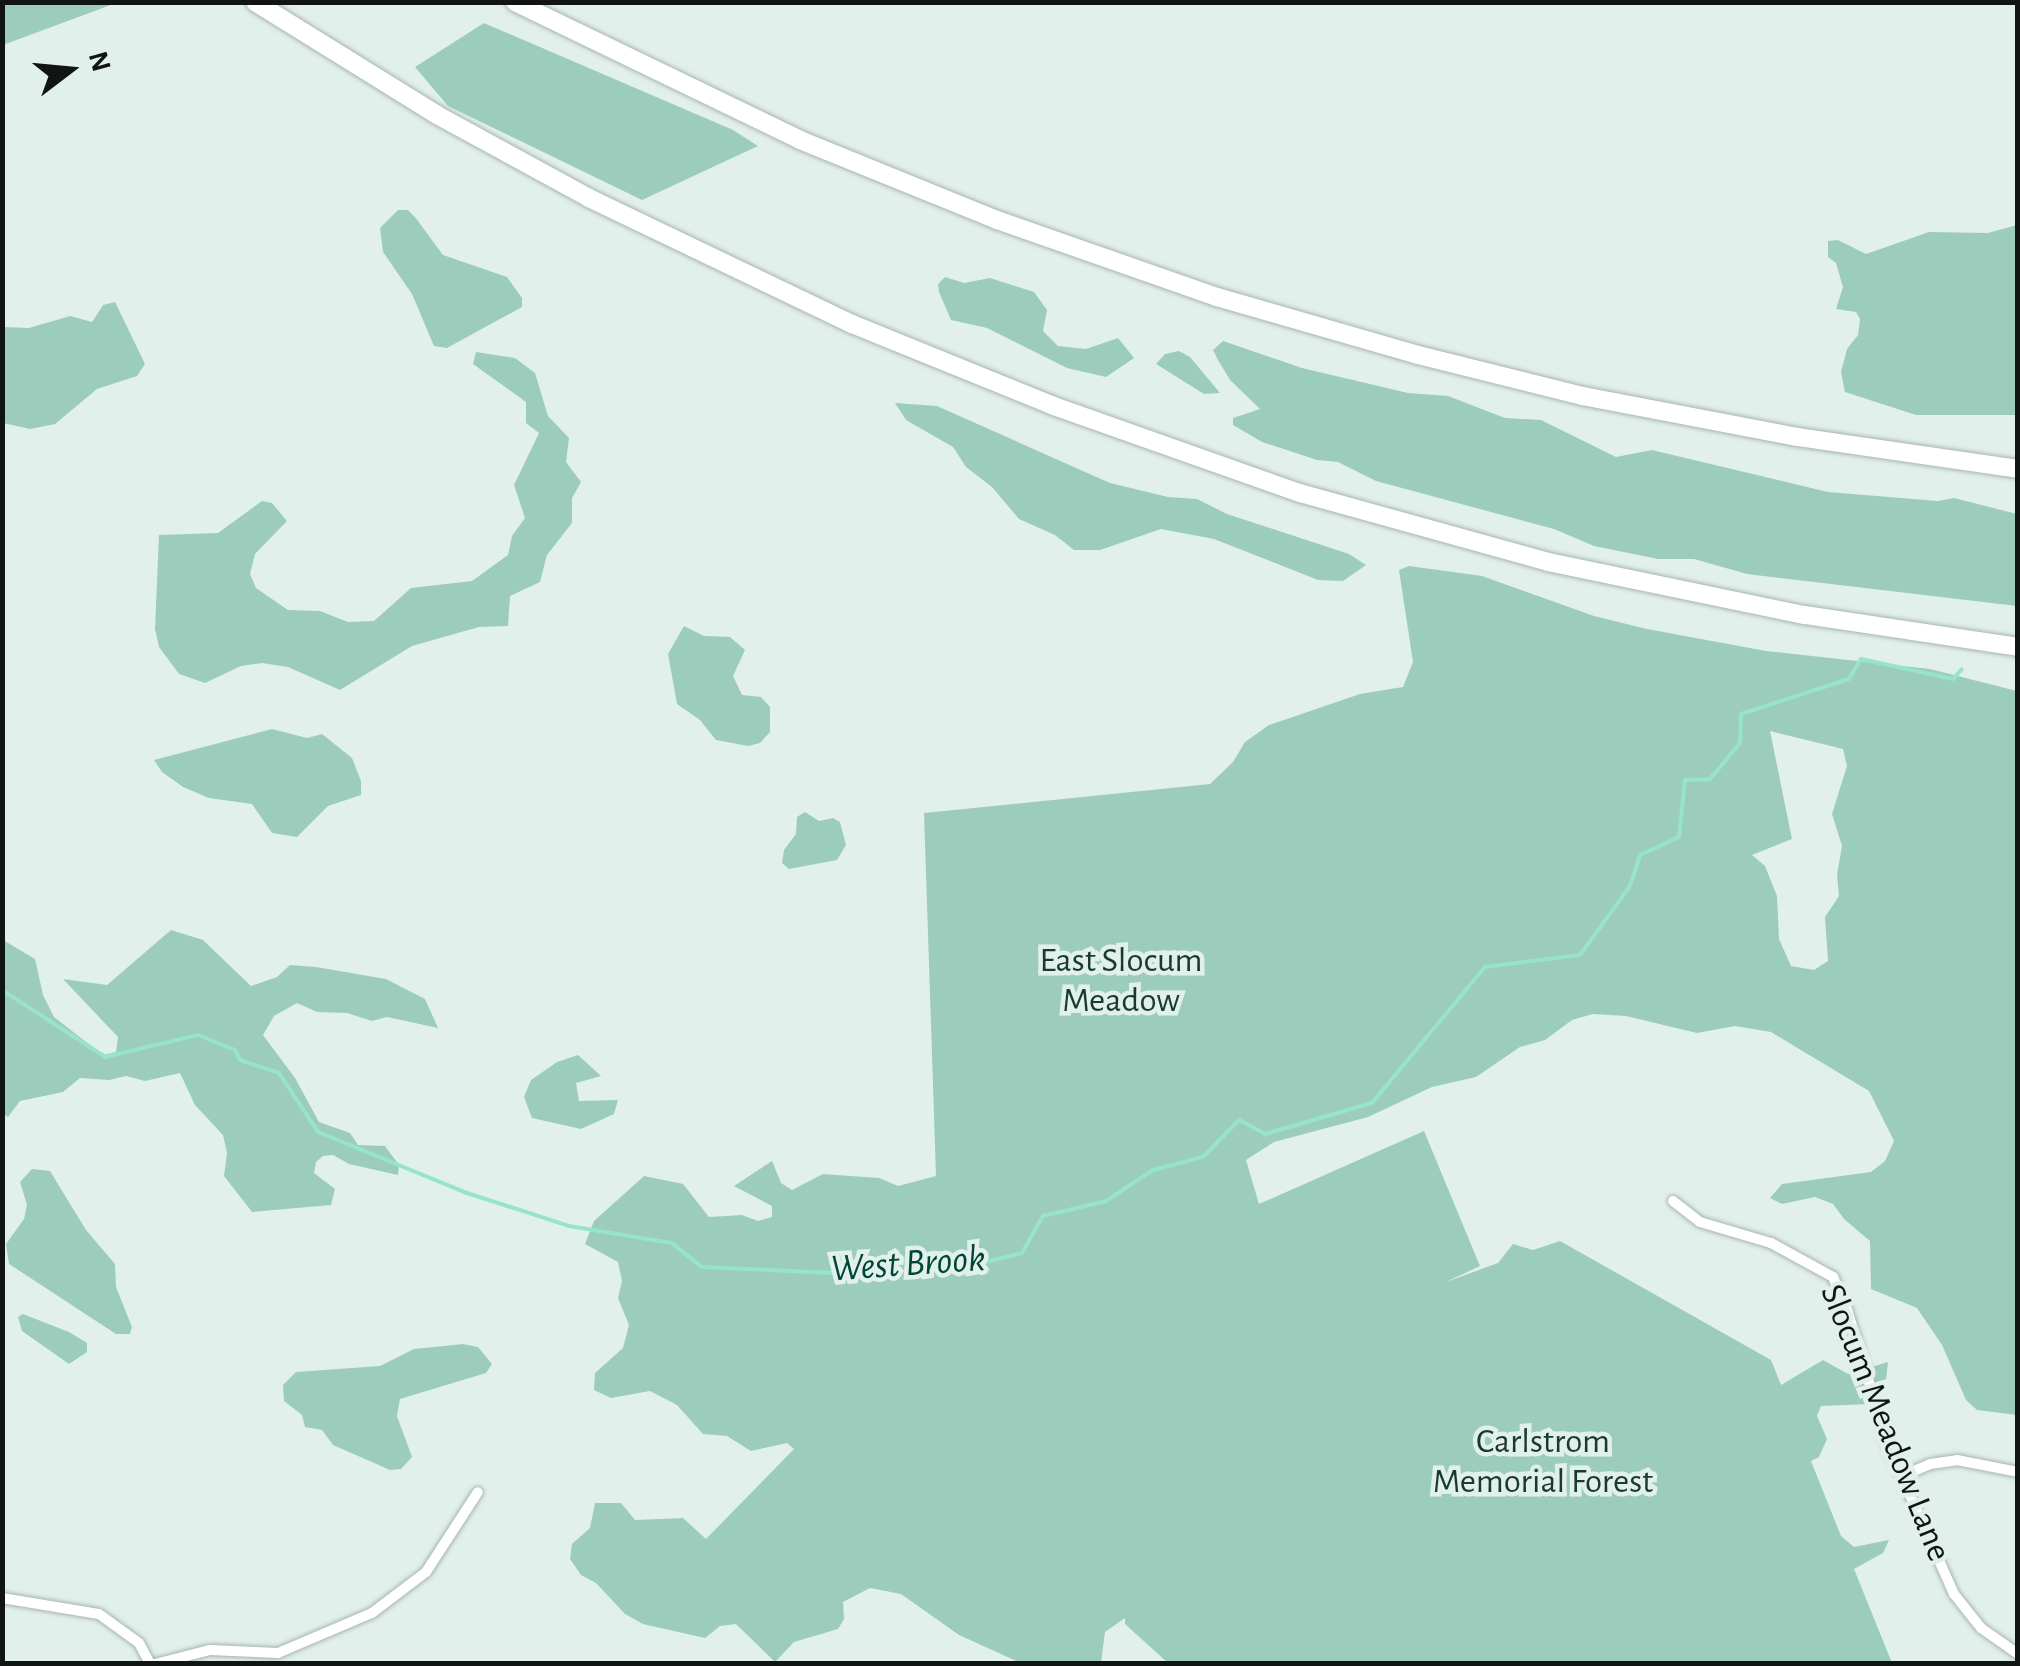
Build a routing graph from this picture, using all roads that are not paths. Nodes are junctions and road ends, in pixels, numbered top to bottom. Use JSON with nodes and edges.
{"nodes":[{"id":1,"x":255,"y":2,"type":"edge"},
{"id":2,"x":515,"y":2,"type":"edge"},
{"id":3,"x":2018,"y":469,"type":"edge"},
{"id":4,"x":2018,"y":647,"type":"edge"},
{"id":5,"x":1673,"y":1201,"type":"dead end"},
{"id":6,"x":2018,"y":1472,"type":"edge"},
{"id":7,"x":1902,"y":1476,"type":"junction"},
{"id":8,"x":478,"y":1492,"type":"dead end"},
{"id":9,"x":2,"y":1598,"type":"edge"},
{"id":10,"x":2018,"y":1654,"type":"edge"},
{"id":11,"x":153,"y":1664,"type":"edge"}],
"edges":[{"from":1,"to":4,"type":"highway"},
{"from":2,"to":3,"type":"highway"},
{"from":5,"to":7,"type":"street","name":"Slocum Meadow Lane"},
{"from":6,"to":7,"type":"street"},
{"from":7,"to":10,"type":"street","name":"Slocum Meadow Lane"},
{"from":8,"to":11,"type":"street"},
{"from":9,"to":11,"type":"street"}]}
